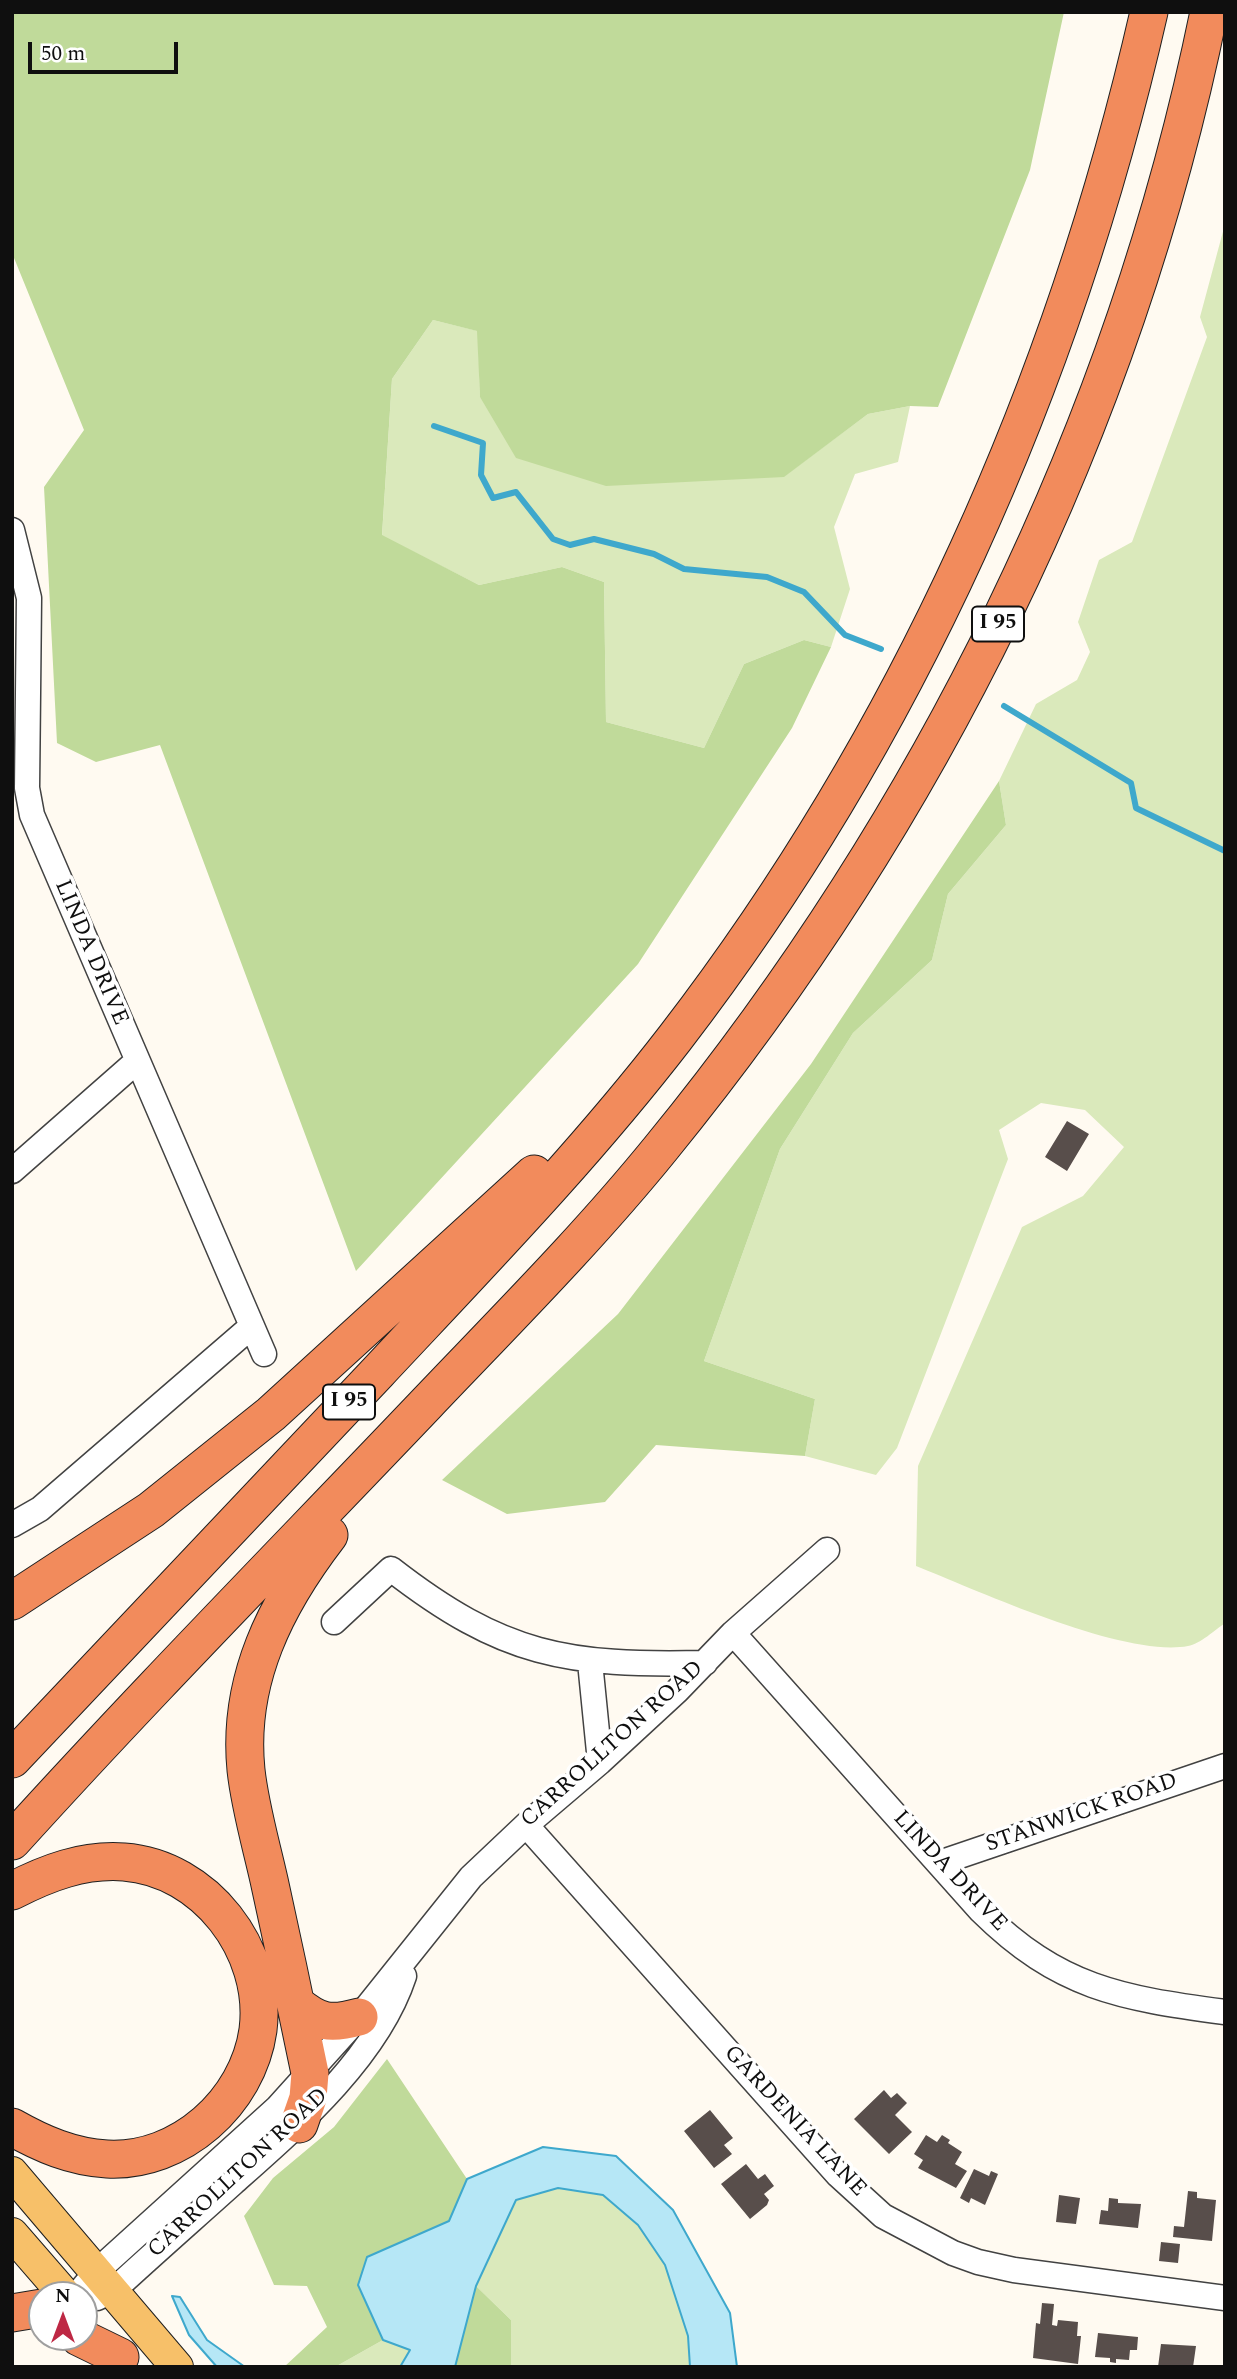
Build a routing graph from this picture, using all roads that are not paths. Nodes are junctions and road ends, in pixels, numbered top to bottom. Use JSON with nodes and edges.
{"nodes":[{"id":1,"x":1149,"y":12,"type":"edge"},
{"id":2,"x":1209,"y":12,"type":"edge"},
{"id":3,"x":12,"y":530,"type":"edge"},
{"id":4,"x":16,"y":557,"type":"edge"},
{"id":5,"x":676,"y":1037,"type":"junction"},
{"id":6,"x":136,"y":1062,"type":"junction"},
{"id":7,"x":12,"y":1171,"type":"edge"},
{"id":8,"x":252,"y":1326,"type":"junction"},
{"id":9,"x":264,"y":1354,"type":"dead end"},
{"id":10,"x":446,"y":1383,"type":"junction"},
{"id":11,"x":12,"y":1525,"type":"edge"},
{"id":12,"x":827,"y":1550,"type":"dead end"},
{"id":13,"x":12,"y":1601,"type":"edge"},
{"id":14,"x":334,"y":1622,"type":"dead end"},
{"id":15,"x":733,"y":1633,"type":"junction"},
{"id":16,"x":590,"y":1661,"type":"junction"},
{"id":17,"x":705,"y":1662,"type":"junction"},
{"id":18,"x":12,"y":1759,"type":"edge"},
{"id":19,"x":600,"y":1762,"type":"junction"},
{"id":20,"x":1225,"y":1766,"type":"edge"},
{"id":21,"x":526,"y":1825,"type":"junction"},
{"id":22,"x":12,"y":1841,"type":"edge"},
{"id":23,"x":939,"y":1863,"type":"junction"},
{"id":24,"x":12,"y":1891,"type":"edge"},
{"id":25,"x":412,"y":1952,"type":"junction"},
{"id":26,"x":296,"y":2004,"type":"junction"},
{"id":27,"x":1225,"y":2012,"type":"edge"},
{"id":28,"x":359,"y":2017,"type":"junction"},
{"id":29,"x":310,"y":2073,"type":"junction"},
{"id":30,"x":299,"y":2124,"type":"junction"},
{"id":31,"x":12,"y":2127,"type":"edge"},
{"id":32,"x":12,"y":2173,"type":"edge"},
{"id":33,"x":12,"y":2234,"type":"edge"},
{"id":34,"x":53,"y":2281,"type":"edge"},
{"id":35,"x":93,"y":2281,"type":"edge"},
{"id":36,"x":98,"y":2283,"type":"edge"},
{"id":37,"x":98,"y":2283,"type":"edge"},
{"id":38,"x":98,"y":2287,"type":"edge"},
{"id":39,"x":1225,"y":2298,"type":"edge"},
{"id":40,"x":98,"y":2332,"type":"edge"},
{"id":41,"x":98,"y":2347,"type":"edge"},
{"id":42,"x":125,"y":2362,"type":"edge"},
{"id":43,"x":177,"y":2367,"type":"edge"}],
"edges":[{"from":1,"to":5,"type":"highway","number":"I 95"},
{"from":2,"to":10,"type":"highway","number":"I 95"},
{"from":3,"to":4,"type":"street","name":"LINDA DRIVE"},
{"from":4,"to":6,"type":"street","name":"LINDA DRIVE"},
{"from":5,"to":13,"type":"highway"},
{"from":5,"to":18,"type":"highway","number":"I 95"},
{"from":6,"to":7,"type":"street"},
{"from":6,"to":8,"type":"street","name":"LINDA DRIVE"},
{"from":8,"to":9,"type":"street","name":"LINDA DRIVE"},
{"from":8,"to":11,"type":"street"},
{"from":10,"to":22,"type":"highway","number":"I 95"},
{"from":10,"to":26,"type":"highway"},
{"from":12,"to":15,"type":"street","name":"CARROLLTON ROAD"},
{"from":14,"to":16,"type":"street"},
{"from":15,"to":17,"type":"street","name":"CARROLLTON ROAD"},
{"from":15,"to":23,"type":"street","name":"LINDA DRIVE"},
{"from":16,"to":17,"type":"street"},
{"from":16,"to":19,"type":"street"},
{"from":17,"to":19,"type":"street","name":"CARROLLTON ROAD"},
{"from":19,"to":21,"type":"street","name":"CARROLLTON ROAD"},
{"from":20,"to":23,"type":"street","name":"STANWICK ROAD"},
{"from":21,"to":25,"type":"street","name":"CARROLLTON ROAD"},
{"from":21,"to":39,"type":"street","name":"GARDENIA LANE"},
{"from":23,"to":27,"type":"street","name":"LINDA DRIVE"},
{"from":24,"to":31,"type":"highway"},
{"from":25,"to":28,"type":"street","name":"CARROLLTON ROAD"},
{"from":25,"to":30,"type":"street","name":"CARROLLTON ROAD"},
{"from":26,"to":28,"type":"highway"},
{"from":26,"to":29,"type":"highway"},
{"from":28,"to":29,"type":"street","name":"CARROLLTON ROAD"},
{"from":29,"to":30,"type":"highway"},
{"from":29,"to":37,"type":"street","name":"CARROLLTON ROAD"},
{"from":30,"to":36,"type":"street","name":"CARROLLTON ROAD"},
{"from":32,"to":35,"type":"main road"},
{"from":33,"to":34,"type":"main road"},
{"from":38,"to":43,"type":"main road"},
{"from":40,"to":42,"type":"main road"},
{"from":41,"to":42,"type":"highway"}]}
